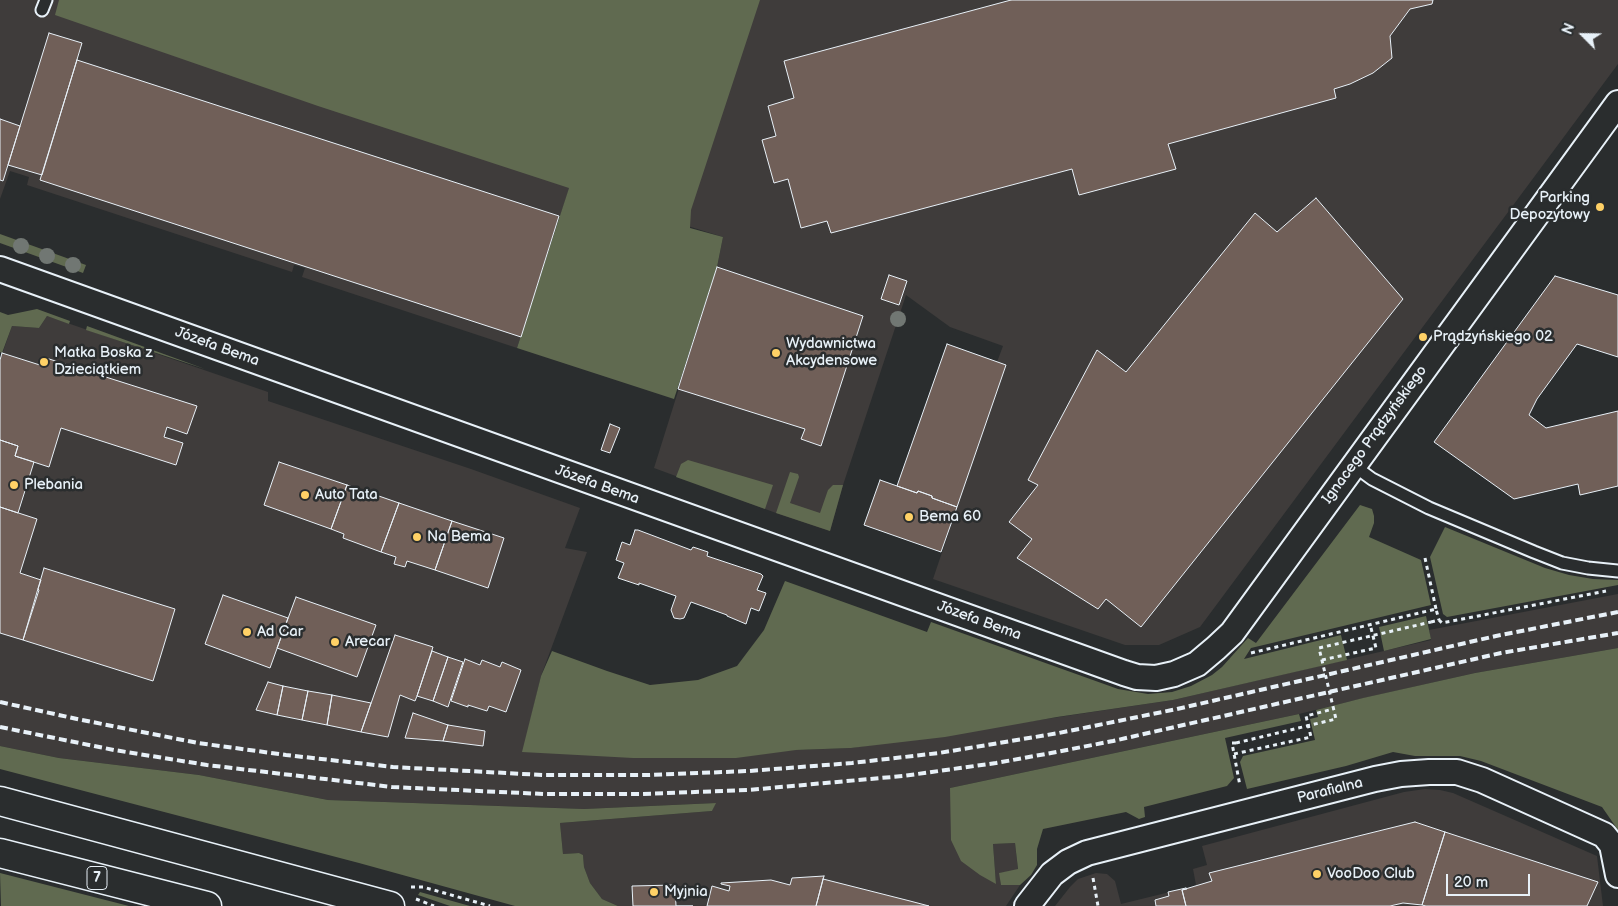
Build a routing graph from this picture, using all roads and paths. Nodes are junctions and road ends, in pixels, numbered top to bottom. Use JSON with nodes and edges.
{"nodes":[{"id":1,"x":1618,"y":103,"type":"edge"},
{"id":2,"x":0,"y":269,"type":"edge"},
{"id":3,"x":1353,"y":465,"type":"junction"},
{"id":4,"x":1425,"y":558,"type":"dead end"},
{"id":5,"x":1618,"y":571,"type":"edge"},
{"id":6,"x":1609,"y":591,"type":"dead end"},
{"id":7,"x":1436,"y":609,"type":"junction"},
{"id":8,"x":1438,"y":620,"type":"junction"},
{"id":9,"x":1370,"y":624,"type":"junction"},
{"id":10,"x":1242,"y":655,"type":"dead end"},
{"id":11,"x":1322,"y":660,"type":"junction"},
{"id":12,"x":1197,"y":664,"type":"joint"},
{"id":13,"x":1333,"y":710,"type":"junction"},
{"id":14,"x":1234,"y":754,"type":"junction"},
{"id":15,"x":1232,"y":789,"type":"dead end"},
{"id":16,"x":0,"y":801,"type":"edge"},
{"id":17,"x":0,"y":853,"type":"edge"},
{"id":18,"x":1092,"y":870,"type":"dead end"},
{"id":19,"x":1618,"y":875,"type":"edge"},
{"id":20,"x":398,"y":896,"type":"edge"},
{"id":21,"x":207,"y":906,"type":"edge"},
{"id":22,"x":490,"y":906,"type":"edge"},
{"id":23,"x":1027,"y":906,"type":"edge"},
{"id":24,"x":1098,"y":906,"type":"edge"}],
"edges":[{"from":1,"to":3,"type":"street","name":"Ignacego Prądzyńskiego"},
{"from":2,"to":12,"type":"street","name":"Józefa Bema"},
{"from":3,"to":5,"type":"lane"},
{"from":3,"to":12,"type":"street","name":"Ignacego Prądzyńskiego"},
{"from":4,"to":7,"type":"path"},
{"from":6,"to":8,"type":"path"},
{"from":7,"to":8,"type":"path"},
{"from":7,"to":9,"type":"path"},
{"from":8,"to":11,"type":"path","bridge":true},
{"from":9,"to":10,"type":"path"},
{"from":9,"to":11,"type":"path"},
{"from":11,"to":13,"type":"path","bridge":true},
{"from":13,"to":14,"type":"path","bridge":true},
{"from":13,"to":14,"type":"path"},
{"from":14,"to":15,"type":"path"},
{"from":16,"to":20,"type":"main road"},
{"from":17,"to":21,"type":"main road","number":"7"},
{"from":18,"to":24,"type":"path"},
{"from":19,"to":23,"type":"street","name":"Parafialna"},
{"from":20,"to":22,"type":"path"}]}
